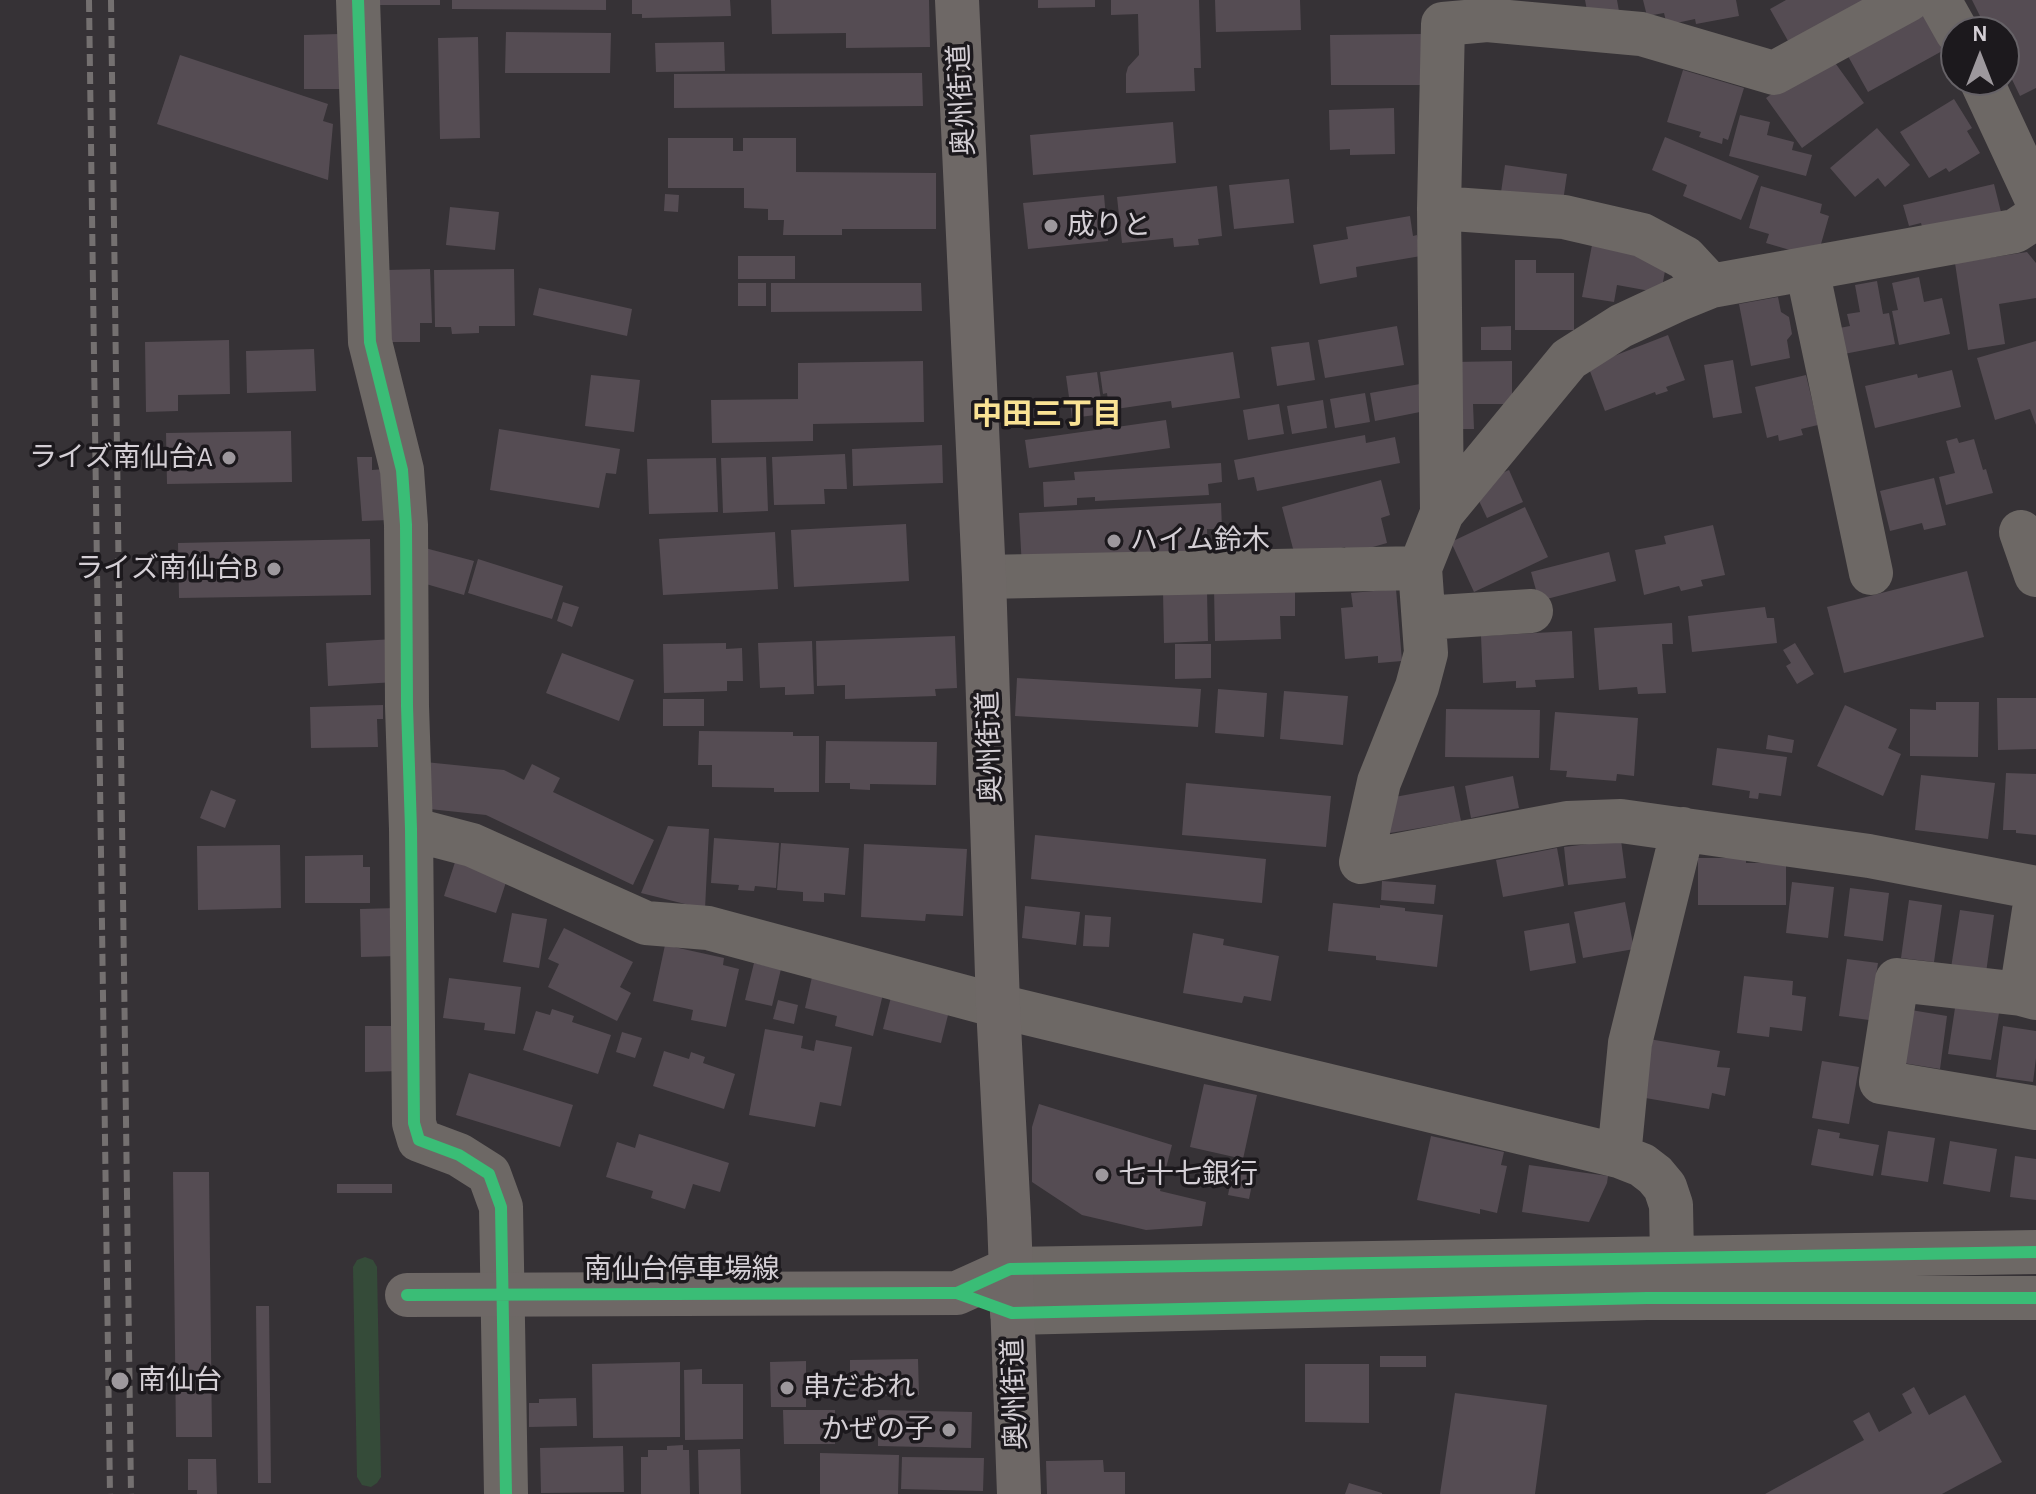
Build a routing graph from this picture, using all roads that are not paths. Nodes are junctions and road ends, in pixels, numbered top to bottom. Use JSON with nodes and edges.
{"nodes":[{"id":1,"x":358,"y":0,"type":"edge"},
{"id":2,"x":957,"y":0,"type":"edge"},
{"id":3,"x":1908,"y":0,"type":"edge"},
{"id":4,"x":1988,"y":96,"type":"edge"},
{"id":5,"x":2036,"y":198,"type":"edge"},
{"id":6,"x":1439,"y":208,"type":"junction"},
{"id":7,"x":2036,"y":217,"type":"edge"},
{"id":8,"x":1807,"y":269,"type":"junction"},
{"id":9,"x":1711,"y":286,"type":"junction"},
{"id":10,"x":1442,"y":513,"type":"junction"},
{"id":11,"x":2021,"y":532,"type":"dead end"},
{"id":12,"x":1420,"y":568,"type":"junction"},
{"id":13,"x":1871,"y":573,"type":"dead end"},
{"id":14,"x":2036,"y":575,"type":"edge"},
{"id":15,"x":984,"y":577,"type":"junction"},
{"id":16,"x":1531,"y":611,"type":"dead end"},
{"id":17,"x":1424,"y":618,"type":"junction"},
{"id":18,"x":411,"y":829,"type":"junction"},
{"id":19,"x":1683,"y":829,"type":"junction"},
{"id":20,"x":2036,"y":888,"type":"edge"},
{"id":21,"x":2036,"y":897,"type":"edge"},
{"id":22,"x":2028,"y":996,"type":"edge"},
{"id":23,"x":998,"y":1006,"type":"junction"},
{"id":24,"x":2036,"y":1108,"type":"edge"},
{"id":25,"x":1619,"y":1156,"type":"junction"},
{"id":26,"x":2036,"y":1252,"type":"edge"},
{"id":27,"x":1672,"y":1257,"type":"junction"},
{"id":28,"x":1010,"y":1269,"type":"junction"},
{"id":29,"x":957,"y":1293,"type":"junction"},
{"id":30,"x":407,"y":1295,"type":"dead end"},
{"id":31,"x":503,"y":1295,"type":"junction"},
{"id":32,"x":2036,"y":1298,"type":"edge"},
{"id":33,"x":1012,"y":1313,"type":"junction"},
{"id":34,"x":506,"y":1494,"type":"edge"},
{"id":35,"x":1019,"y":1494,"type":"edge"}],
"edges":[{"from":1,"to":18,"type":"street"},
{"from":2,"to":15,"type":"main road","name":"奥州街道"},
{"from":3,"to":6,"type":"street"},
{"from":4,"to":5,"type":"street"},
{"from":6,"to":9,"type":"street"},
{"from":6,"to":10,"type":"street"},
{"from":7,"to":8,"type":"street"},
{"from":8,"to":9,"type":"street"},
{"from":8,"to":13,"type":"street"},
{"from":9,"to":10,"type":"street"},
{"from":10,"to":12,"type":"street"},
{"from":11,"to":14,"type":"street"},
{"from":12,"to":15,"type":"street"},
{"from":12,"to":17,"type":"street"},
{"from":15,"to":23,"type":"main road","name":"奥州街道"},
{"from":16,"to":17,"type":"street"},
{"from":17,"to":19,"type":"street"},
{"from":18,"to":23,"type":"street"},
{"from":18,"to":31,"type":"street"},
{"from":19,"to":20,"type":"street"},
{"from":19,"to":25,"type":"street"},
{"from":21,"to":22,"type":"street"},
{"from":22,"to":24,"type":"street"},
{"from":23,"to":25,"type":"street"},
{"from":23,"to":28,"type":"main road","name":"奥州街道"},
{"from":25,"to":27,"type":"street"},
{"from":26,"to":27,"type":"street"},
{"from":27,"to":28,"type":"street"},
{"from":28,"to":29,"type":"main road","name":"南仙台停車場線"},
{"from":28,"to":33,"type":"main road","name":"奥州街道"},
{"from":29,"to":31,"type":"main road","name":"南仙台停車場線"},
{"from":29,"to":33,"type":"main road","name":"南仙台停車場線"},
{"from":30,"to":31,"type":"main road","name":"南仙台停車場線"},
{"from":31,"to":34,"type":"street"},
{"from":32,"to":33,"type":"street"},
{"from":33,"to":35,"type":"main road","name":"奥州街道"}]}
